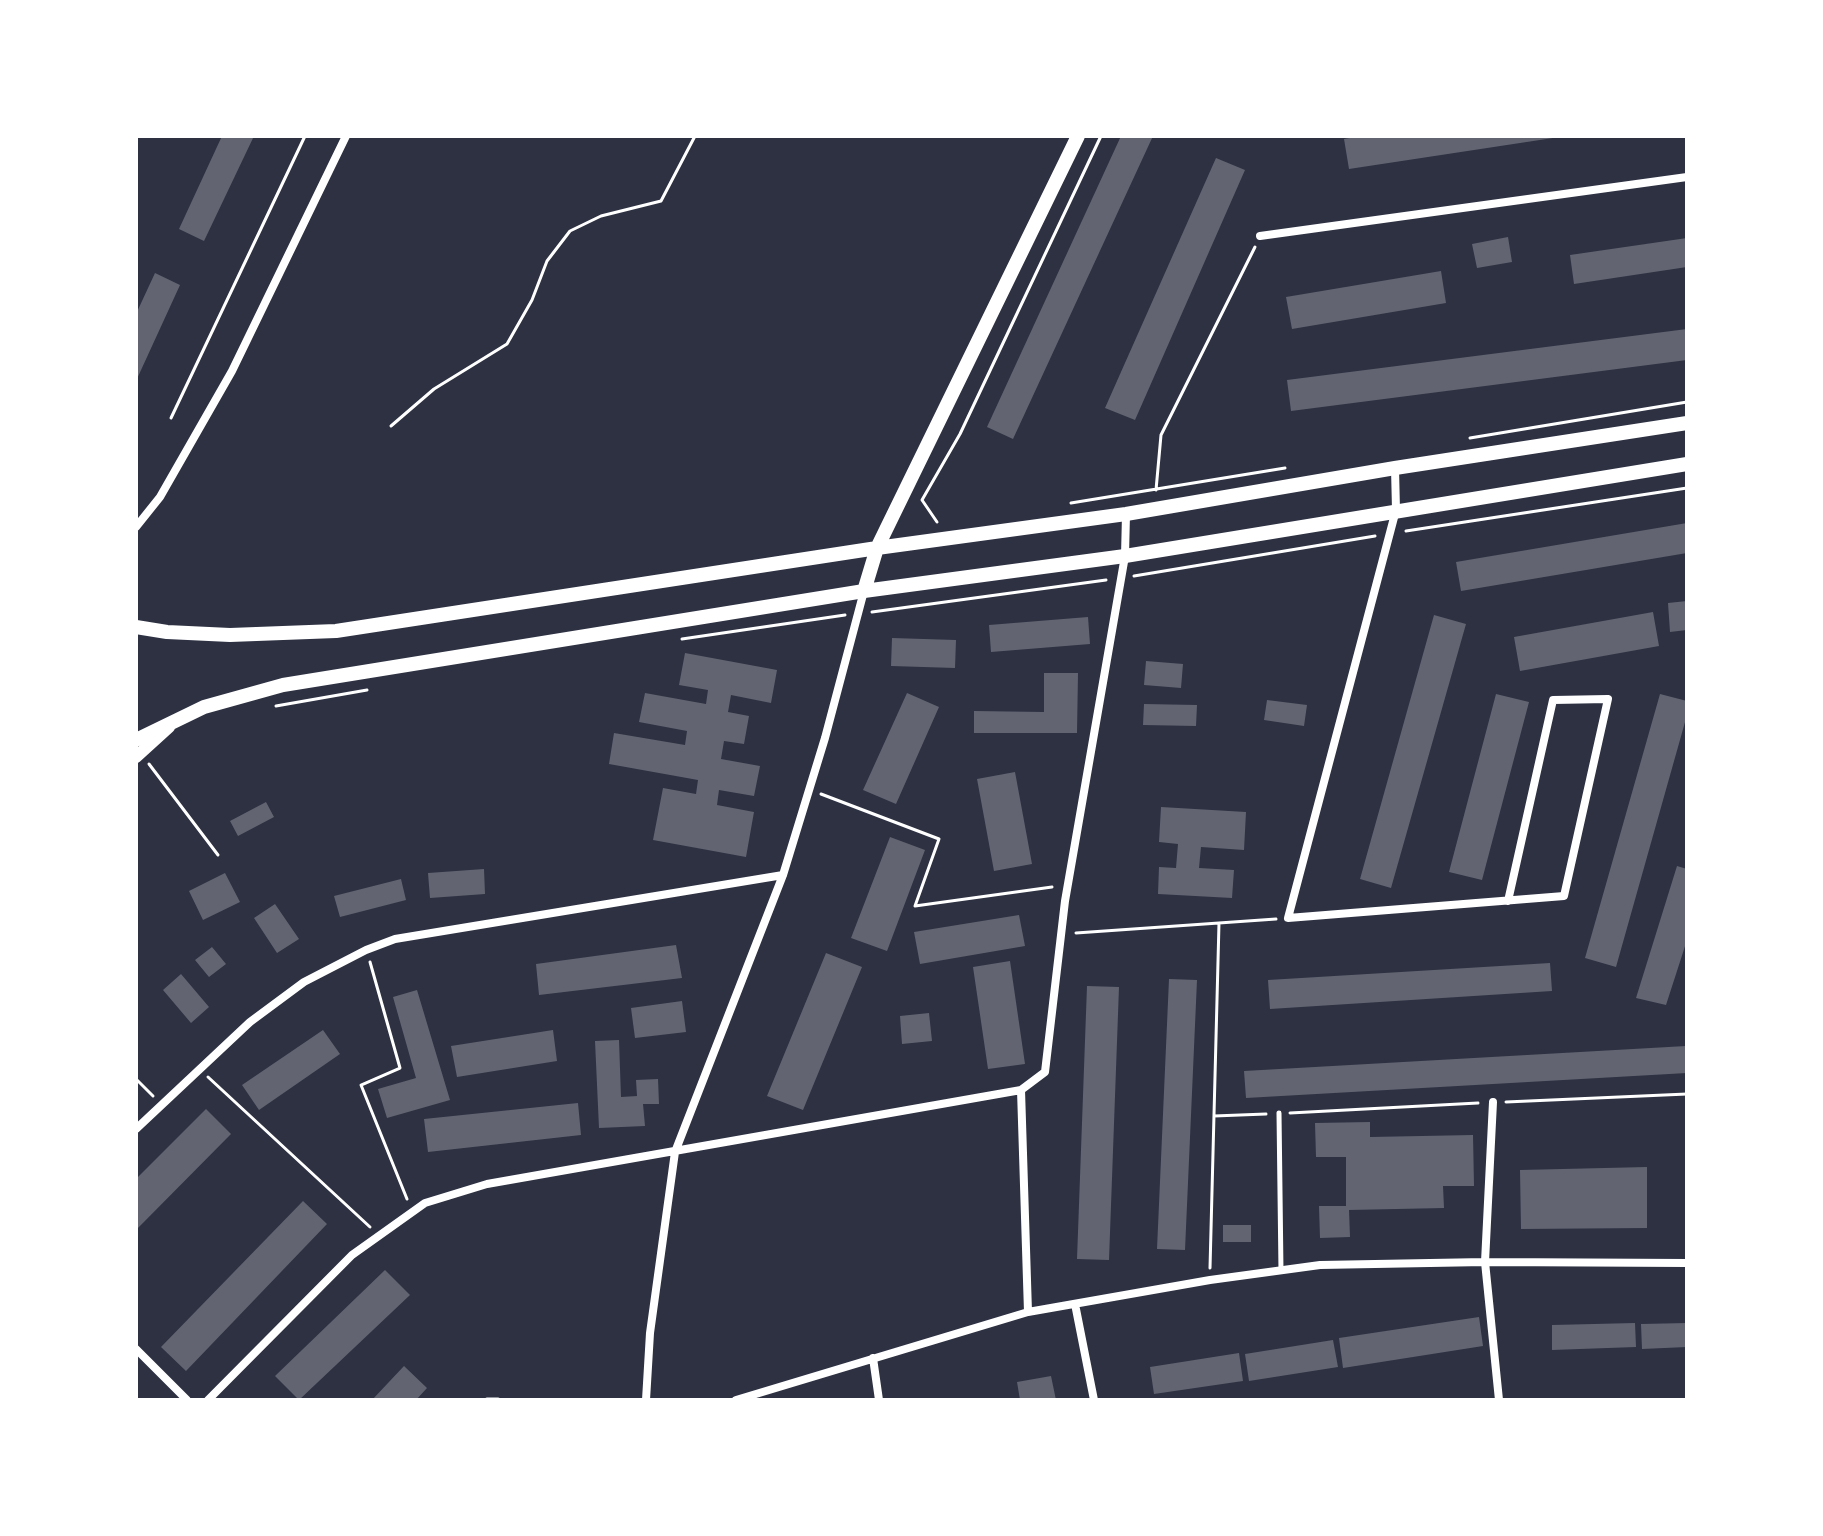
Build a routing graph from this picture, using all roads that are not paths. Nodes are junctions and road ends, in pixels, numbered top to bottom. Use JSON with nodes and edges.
{"nodes":[{"id":1,"x":346,"y":136,"type":"edge"},
{"id":2,"x":1078,"y":136,"type":"edge"},
{"id":3,"x":1687,"y":177,"type":"edge"},
{"id":4,"x":1260,"y":236,"type":"road end"},
{"id":5,"x":1687,"y":423,"type":"edge"},
{"id":6,"x":1687,"y":464,"type":"edge"},
{"id":7,"x":1395,"y":468,"type":"junction"},
{"id":8,"x":1396,"y":510,"type":"junction"},
{"id":9,"x":1126,"y":514,"type":"junction"},
{"id":10,"x":136,"y":527,"type":"edge"},
{"id":11,"x":877,"y":548,"type":"junction"},
{"id":12,"x":1125,"y":556,"type":"junction"},
{"id":13,"x":864,"y":591,"type":"junction"},
{"id":14,"x":136,"y":627,"type":"edge"},
{"id":15,"x":176,"y":720,"type":"junction"},
{"id":16,"x":136,"y":740,"type":"edge"},
{"id":17,"x":136,"y":757,"type":"edge"},
{"id":18,"x":783,"y":875,"type":"junction"},
{"id":19,"x":1508,"y":901,"type":"junction"},
{"id":20,"x":1021,"y":1090,"type":"junction"},
{"id":21,"x":1493,"y":1102,"type":"road end"},
{"id":22,"x":1279,"y":1113,"type":"road end"},
{"id":23,"x":136,"y":1129,"type":"edge"},
{"id":24,"x":675,"y":1152,"type":"junction"},
{"id":25,"x":1485,"y":1262,"type":"junction"},
{"id":26,"x":1687,"y":1263,"type":"edge"},
{"id":27,"x":1281,"y":1271,"type":"junction"},
{"id":28,"x":1075,"y":1304,"type":"junction"},
{"id":29,"x":1028,"y":1312,"type":"junction"},
{"id":30,"x":136,"y":1349,"type":"edge"},
{"id":31,"x":873,"y":1358,"type":"junction"},
{"id":32,"x":187,"y":1400,"type":"edge"},
{"id":33,"x":208,"y":1400,"type":"edge"},
{"id":34,"x":487,"y":1400,"type":"edge"},
{"id":35,"x":498,"y":1400,"type":"edge"},
{"id":36,"x":646,"y":1400,"type":"edge"},
{"id":37,"x":736,"y":1400,"type":"edge"},
{"id":38,"x":879,"y":1400,"type":"edge"},
{"id":39,"x":1094,"y":1400,"type":"edge"},
{"id":40,"x":1499,"y":1400,"type":"edge"}],
"edges":[{"from":1,"to":10,"type":"street"},
{"from":2,"to":11,"type":"main road"},
{"from":3,"to":4,"type":"street"},
{"from":5,"to":7,"type":"main road"},
{"from":6,"to":8,"type":"main road"},
{"from":7,"to":8,"type":"street"},
{"from":7,"to":9,"type":"main road"},
{"from":8,"to":12,"type":"main road"},
{"from":8,"to":19,"type":"street"},
{"from":9,"to":11,"type":"main road"},
{"from":9,"to":12,"type":"street"},
{"from":11,"to":13,"type":"main road"},
{"from":11,"to":14,"type":"main road"},
{"from":12,"to":13,"type":"main road"},
{"from":12,"to":20,"type":"street"},
{"from":13,"to":15,"type":"main road"},
{"from":13,"to":18,"type":"street"},
{"from":15,"to":16,"type":"main road"},
{"from":15,"to":17,"type":"street"},
{"from":18,"to":23,"type":"street"},
{"from":18,"to":24,"type":"street"},
{"from":19,"to":19,"type":"street"},
{"from":20,"to":24,"type":"street"},
{"from":20,"to":29,"type":"street"},
{"from":21,"to":25,"type":"street"},
{"from":22,"to":27,"type":"lane"},
{"from":24,"to":33,"type":"street"},
{"from":24,"to":36,"type":"street"},
{"from":25,"to":26,"type":"street"},
{"from":25,"to":27,"type":"street"},
{"from":25,"to":40,"type":"street"},
{"from":27,"to":28,"type":"street"},
{"from":28,"to":29,"type":"street"},
{"from":28,"to":39,"type":"street"},
{"from":29,"to":31,"type":"street"},
{"from":30,"to":32,"type":"street"},
{"from":31,"to":37,"type":"street"},
{"from":31,"to":38,"type":"street"},
{"from":34,"to":35,"type":"lane"}]}
